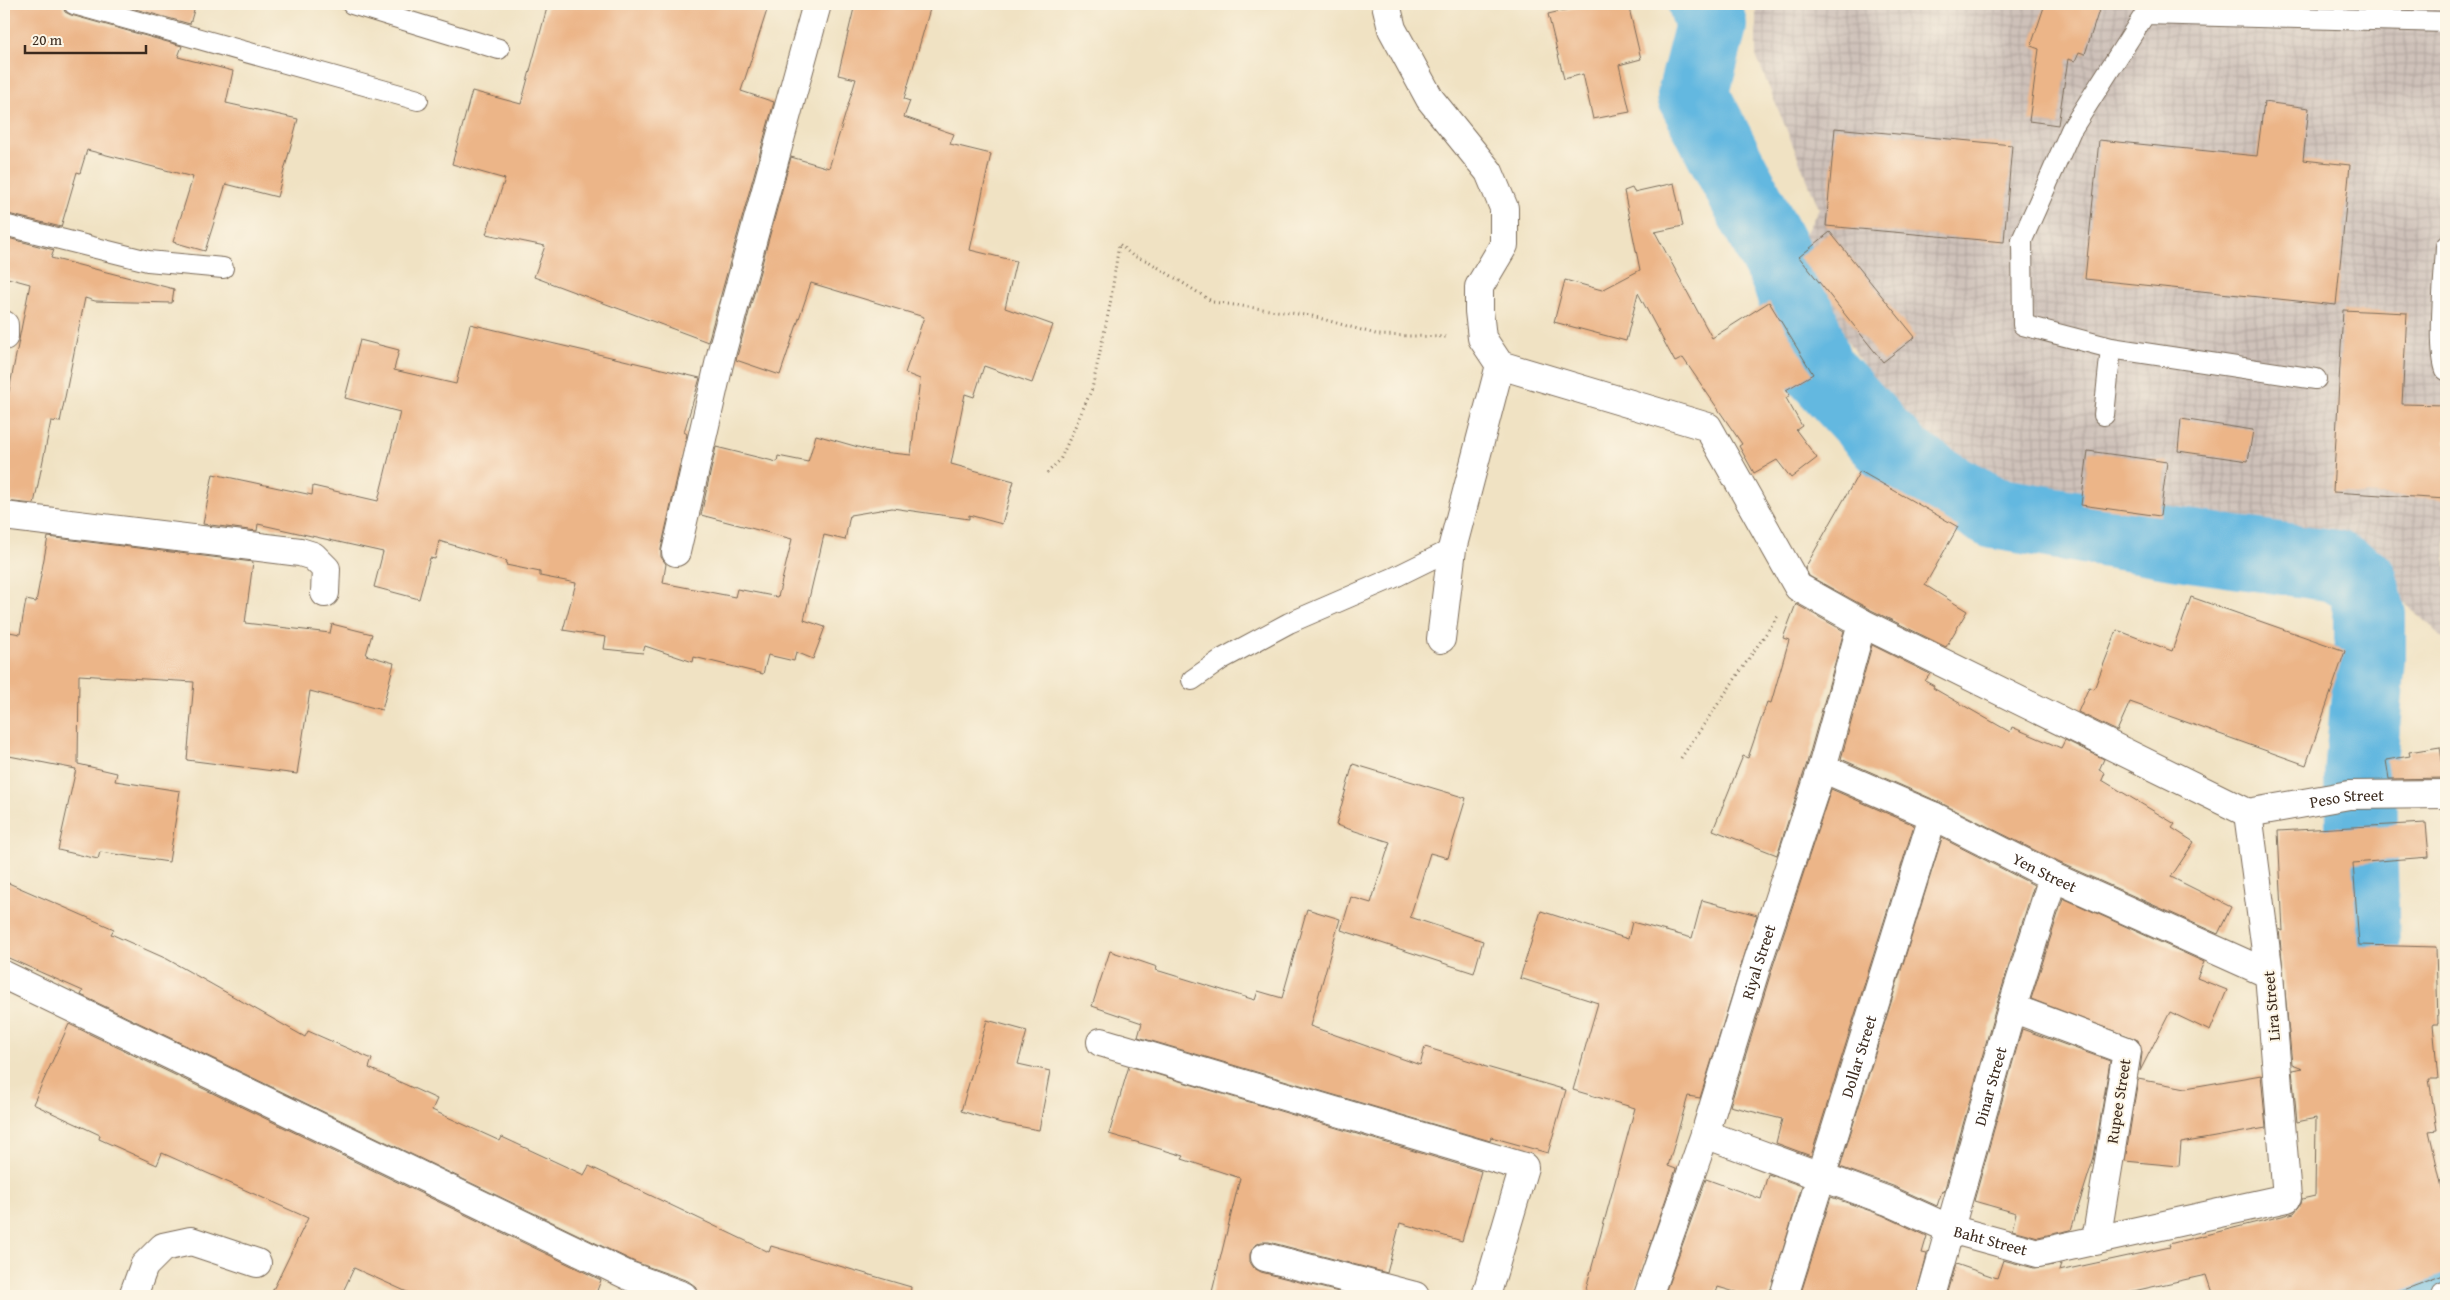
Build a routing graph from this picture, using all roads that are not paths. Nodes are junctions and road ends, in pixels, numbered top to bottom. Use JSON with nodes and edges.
{"nodes":[{"id":1,"x":74,"y":4,"type":"edge"},
{"id":2,"x":352,"y":4,"type":"edge"},
{"id":3,"x":817,"y":4,"type":"edge"},
{"id":4,"x":1386,"y":4,"type":"edge"},
{"id":5,"x":2446,"y":22,"type":"edge"},
{"id":6,"x":499,"y":49,"type":"dead end"},
{"id":7,"x":418,"y":100,"type":"dead end"},
{"id":8,"x":4,"y":225,"type":"edge"},
{"id":9,"x":2446,"y":246,"type":"edge"},
{"id":10,"x":224,"y":268,"type":"dead end"},
{"id":11,"x":4,"y":326,"type":"edge"},
{"id":12,"x":4,"y":336,"type":"edge"},
{"id":13,"x":2111,"y":348,"type":"junction"},
{"id":14,"x":1500,"y":364,"type":"junction"},
{"id":15,"x":2446,"y":370,"type":"edge"},
{"id":16,"x":2316,"y":379,"type":"dead end"},
{"id":17,"x":2104,"y":414,"type":"dead end"},
{"id":18,"x":4,"y":516,"type":"edge"},
{"id":19,"x":1452,"y":549,"type":"junction"},
{"id":20,"x":676,"y":552,"type":"dead end"},
{"id":21,"x":326,"y":593,"type":"dead end"},
{"id":22,"x":1862,"y":623,"type":"junction"},
{"id":23,"x":1441,"y":638,"type":"dead end"},
{"id":24,"x":1192,"y":680,"type":"dead end"},
{"id":25,"x":1822,"y":768,"type":"junction"},
{"id":26,"x":2446,"y":794,"type":"edge"},
{"id":27,"x":2248,"y":814,"type":"junction"},
{"id":28,"x":1933,"y":816,"type":"junction"},
{"id":29,"x":2053,"y":877,"type":"junction"},
{"id":30,"x":2269,"y":974,"type":"junction"},
{"id":31,"x":4,"y":975,"type":"edge"},
{"id":32,"x":2012,"y":1008,"type":"junction"},
{"id":33,"x":1101,"y":1042,"type":"dead end"},
{"id":34,"x":1705,"y":1134,"type":"junction"},
{"id":35,"x":1821,"y":1176,"type":"junction"},
{"id":36,"x":2288,"y":1198,"type":"joint"},
{"id":37,"x":1950,"y":1229,"type":"junction"},
{"id":38,"x":2096,"y":1241,"type":"junction"},
{"id":39,"x":1265,"y":1257,"type":"dead end"},
{"id":40,"x":257,"y":1263,"type":"dead end"},
{"id":41,"x":133,"y":1296,"type":"edge"},
{"id":42,"x":683,"y":1296,"type":"edge"},
{"id":43,"x":1415,"y":1296,"type":"edge"},
{"id":44,"x":1486,"y":1296,"type":"edge"},
{"id":45,"x":1648,"y":1296,"type":"edge"},
{"id":46,"x":1784,"y":1296,"type":"edge"},
{"id":47,"x":1931,"y":1296,"type":"edge"}],
"edges":[{"from":1,"to":7,"type":"lane"},
{"from":2,"to":6,"type":"lane"},
{"from":3,"to":20,"type":"street"},
{"from":4,"to":14,"type":"street"},
{"from":5,"to":13,"type":"lane"},
{"from":8,"to":10,"type":"lane"},
{"from":9,"to":15,"type":"lane"},
{"from":11,"to":12,"type":"street"},
{"from":13,"to":16,"type":"lane"},
{"from":13,"to":17,"type":"lane"},
{"from":14,"to":19,"type":"street"},
{"from":14,"to":22,"type":"street"},
{"from":18,"to":21,"type":"street"},
{"from":19,"to":23,"type":"street"},
{"from":19,"to":24,"type":"lane"},
{"from":22,"to":25,"type":"street","name":"Riyal Street"},
{"from":22,"to":27,"type":"street"},
{"from":25,"to":28,"type":"street","name":"Yen Street"},
{"from":25,"to":34,"type":"street","name":"Riyal Street"},
{"from":26,"to":27,"type":"street","name":"Peso Street"},
{"from":27,"to":30,"type":"street","name":"Lira Street"},
{"from":28,"to":29,"type":"street","name":"Yen Street"},
{"from":28,"to":35,"type":"street","name":"Dollar Street"},
{"from":29,"to":30,"type":"street","name":"Yen Street"},
{"from":29,"to":32,"type":"street","name":"Dinar Street"},
{"from":30,"to":36,"type":"street","name":"Lira Street"},
{"from":31,"to":42,"type":"street"},
{"from":32,"to":37,"type":"street","name":"Dinar Street"},
{"from":32,"to":38,"type":"street","name":"Rupee Street"},
{"from":33,"to":44,"type":"street"},
{"from":34,"to":35,"type":"street","name":"Baht Street"},
{"from":34,"to":45,"type":"street","name":"Riyal Street"},
{"from":35,"to":37,"type":"street","name":"Baht Street"},
{"from":35,"to":46,"type":"street","name":"Dollar Street"},
{"from":36,"to":38,"type":"street","name":"Baht Street"},
{"from":37,"to":38,"type":"street","name":"Baht Street"},
{"from":37,"to":47,"type":"street","name":"Dinar Street"},
{"from":39,"to":43,"type":"street"},
{"from":40,"to":41,"type":"street"}]}
